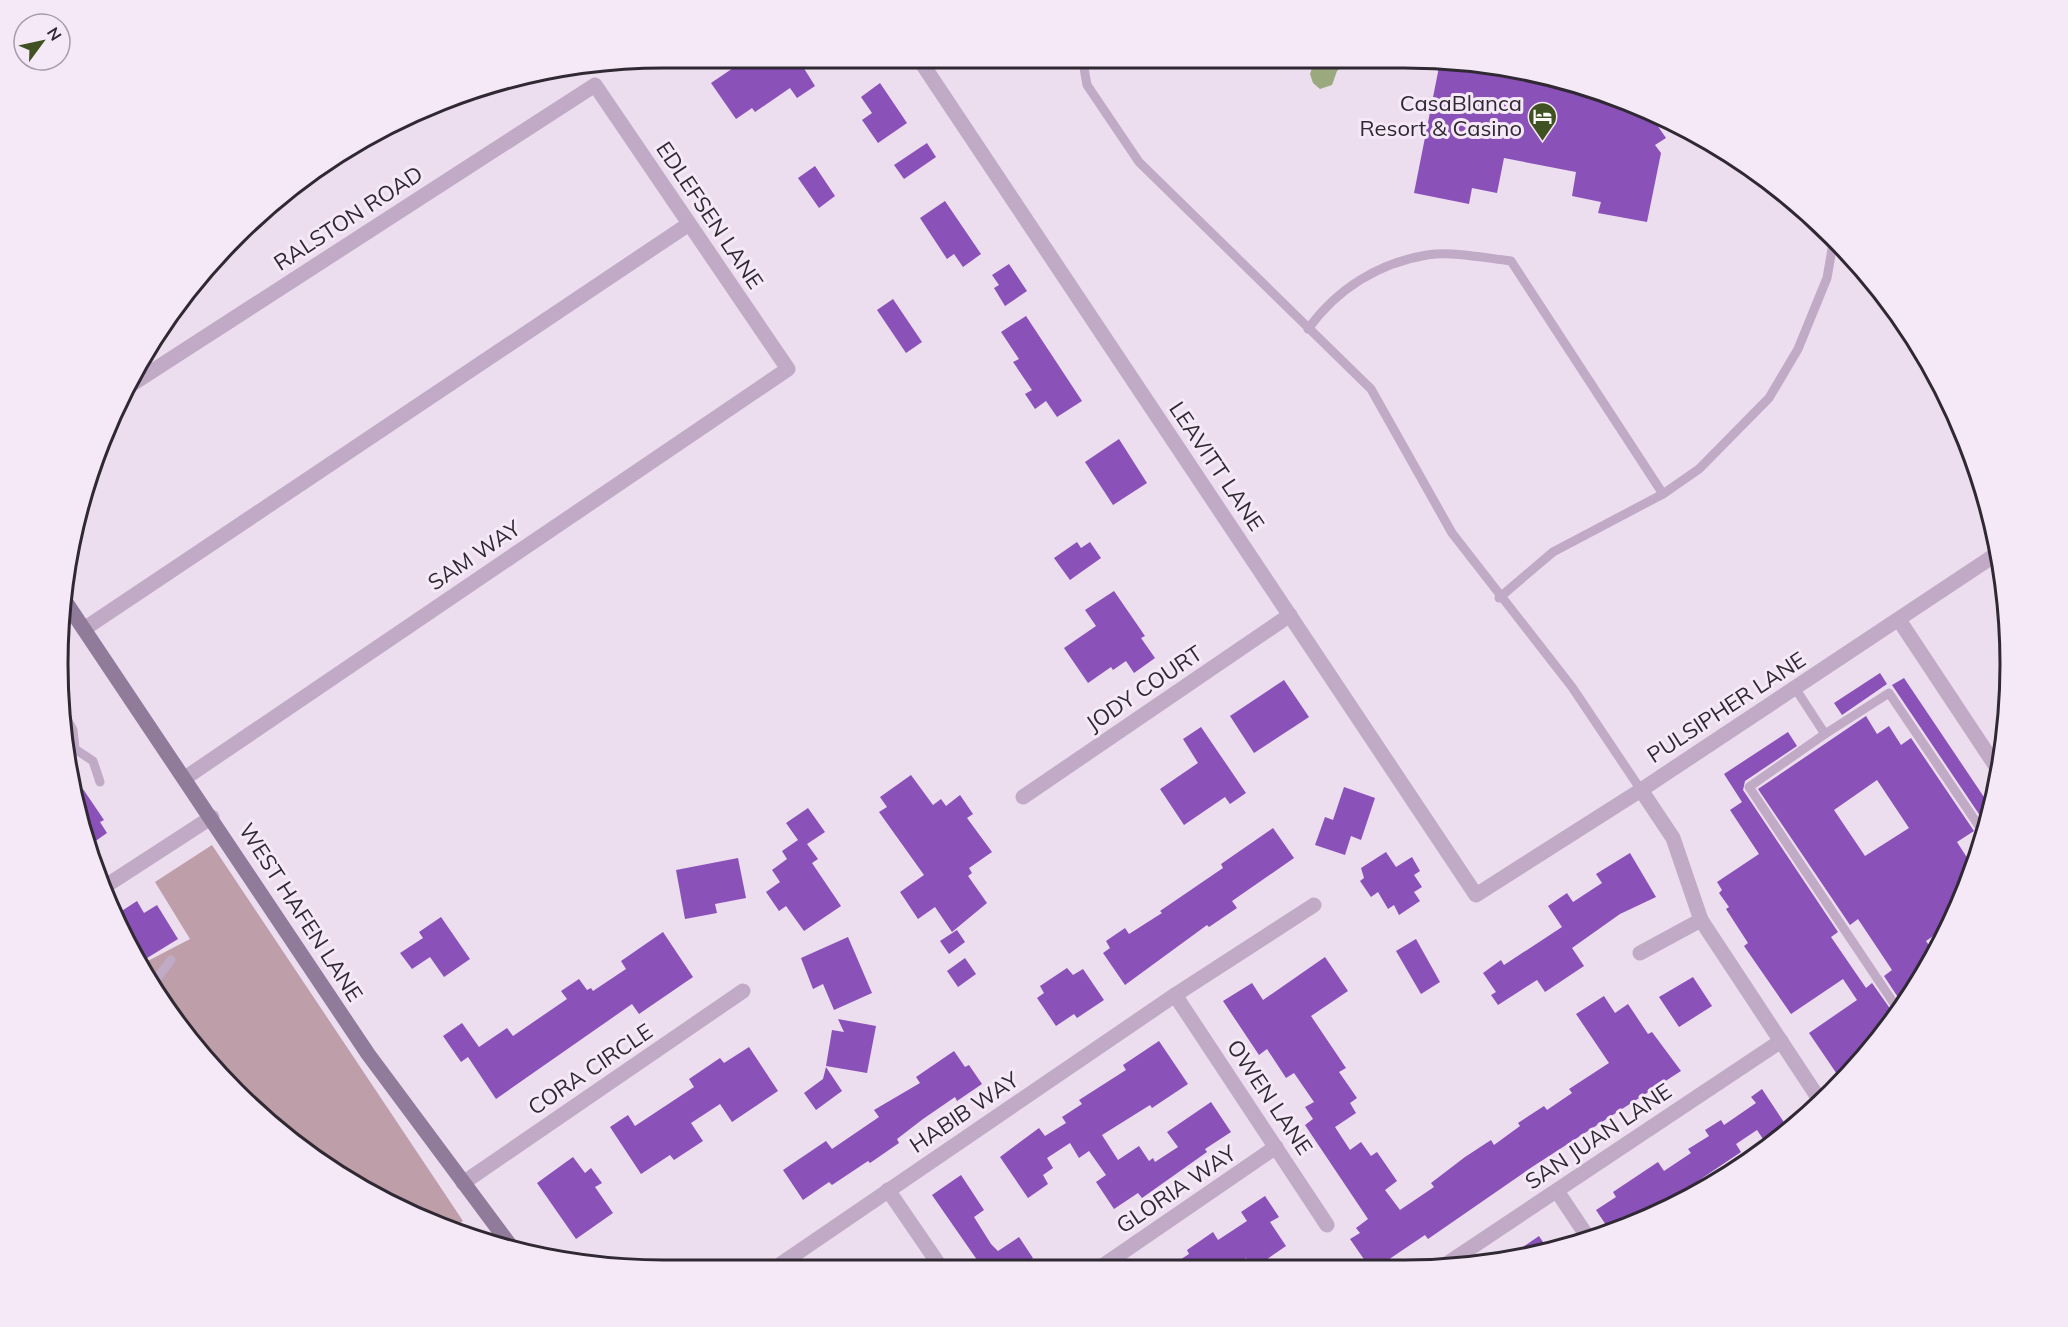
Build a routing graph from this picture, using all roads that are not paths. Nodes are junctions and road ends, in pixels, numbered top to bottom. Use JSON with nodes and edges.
{"nodes":[{"id":1,"x":925,"y":68,"type":"edge"},
{"id":2,"x":1084,"y":68,"type":"edge"},
{"id":3,"x":595,"y":85,"type":"joint"},
{"id":4,"x":689,"y":224,"type":"junction"},
{"id":5,"x":1832,"y":248,"type":"edge"},
{"id":6,"x":1308,"y":328,"type":"junction"},
{"id":7,"x":788,"y":369,"type":"joint"},
{"id":8,"x":140,"y":379,"type":"edge"},
{"id":9,"x":1663,"y":494,"type":"junction"},
{"id":10,"x":1991,"y":558,"type":"edge"},
{"id":11,"x":1499,"y":597,"type":"junction"},
{"id":12,"x":71,"y":609,"type":"edge"},
{"id":13,"x":1290,"y":615,"type":"junction"},
{"id":14,"x":1899,"y":620,"type":"junction"},
{"id":15,"x":84,"y":629,"type":"junction"},
{"id":16,"x":1795,"y":688,"type":"junction"},
{"id":17,"x":72,"y":728,"type":"edge"},
{"id":18,"x":1825,"y":734,"type":"junction"},
{"id":19,"x":1992,"y":760,"type":"edge"},
{"id":20,"x":185,"y":778,"type":"junction"},
{"id":21,"x":100,"y":782,"type":"dead end"},
{"id":22,"x":1641,"y":790,"type":"junction"},
{"id":23,"x":1023,"y":797,"type":"dead end"},
{"id":24,"x":212,"y":817,"type":"junction"},
{"id":25,"x":1978,"y":825,"type":"edge"},
{"id":26,"x":110,"y":883,"type":"edge"},
{"id":27,"x":1476,"y":895,"type":"joint"},
{"id":28,"x":1314,"y":905,"type":"dead end"},
{"id":29,"x":1701,"y":920,"type":"junction"},
{"id":30,"x":1640,"y":953,"type":"dead end"},
{"id":31,"x":171,"y":960,"type":"dead end"},
{"id":32,"x":157,"y":978,"type":"edge"},
{"id":33,"x":743,"y":991,"type":"dead end"},
{"id":34,"x":1175,"y":995,"type":"junction"},
{"id":35,"x":1894,"y":1003,"type":"edge"},
{"id":36,"x":1781,"y":1041,"type":"junction"},
{"id":37,"x":1816,"y":1094,"type":"edge"},
{"id":38,"x":1276,"y":1148,"type":"junction"},
{"id":39,"x":463,"y":1183,"type":"junction"},
{"id":40,"x":888,"y":1190,"type":"junction"},
{"id":41,"x":1557,"y":1191,"type":"junction"},
{"id":42,"x":1327,"y":1225,"type":"dead end"},
{"id":43,"x":1584,"y":1232,"type":"edge"},
{"id":44,"x":504,"y":1238,"type":"edge"},
{"id":45,"x":1459,"y":1256,"type":"edge"},
{"id":46,"x":787,"y":1260,"type":"edge"},
{"id":47,"x":936,"y":1260,"type":"edge"},
{"id":48,"x":1111,"y":1260,"type":"edge"}],
"edges":[{"from":1,"to":13,"type":"street","name":"LEAVITT LANE"},
{"from":2,"to":6,"type":"lane"},
{"from":3,"to":4,"type":"street","name":"EDLEFSEN LANE"},
{"from":3,"to":8,"type":"street","name":"RALSTON ROAD"},
{"from":4,"to":7,"type":"street","name":"EDLEFSEN LANE"},
{"from":4,"to":15,"type":"street"},
{"from":5,"to":9,"type":"lane"},
{"from":6,"to":9,"type":"lane"},
{"from":6,"to":11,"type":"lane"},
{"from":7,"to":20,"type":"street","name":"SAM WAY"},
{"from":9,"to":11,"type":"lane"},
{"from":10,"to":14,"type":"street","name":"PULSIPHER LANE"},
{"from":11,"to":22,"type":"lane"},
{"from":12,"to":15,"type":"main road","name":"WEST HAFEN LANE"},
{"from":13,"to":23,"type":"street","name":"JODY COURT"},
{"from":13,"to":27,"type":"street","name":"LEAVITT LANE"},
{"from":14,"to":16,"type":"street","name":"PULSIPHER LANE"},
{"from":14,"to":19,"type":"street"},
{"from":15,"to":20,"type":"main road","name":"WEST HAFEN LANE"},
{"from":16,"to":18,"type":"lane"},
{"from":16,"to":22,"type":"street","name":"PULSIPHER LANE"},
{"from":17,"to":21,"type":"lane"},
{"from":18,"to":25,"type":"lane"},
{"from":18,"to":35,"type":"lane"},
{"from":20,"to":24,"type":"main road","name":"WEST HAFEN LANE"},
{"from":22,"to":27,"type":"street","name":"PULSIPHER LANE"},
{"from":22,"to":29,"type":"street"},
{"from":24,"to":26,"type":"street"},
{"from":24,"to":39,"type":"main road","name":"WEST HAFEN LANE"},
{"from":28,"to":34,"type":"street","name":"HABIB WAY"},
{"from":29,"to":30,"type":"street"},
{"from":29,"to":36,"type":"street"},
{"from":31,"to":32,"type":"lane"},
{"from":33,"to":39,"type":"street","name":"CORA CIRCLE"},
{"from":34,"to":38,"type":"street","name":"OWEN LANE"},
{"from":34,"to":40,"type":"street","name":"HABIB WAY"},
{"from":36,"to":37,"type":"street"},
{"from":36,"to":41,"type":"street","name":"SAN JUAN LANE"},
{"from":38,"to":42,"type":"street","name":"OWEN LANE"},
{"from":38,"to":48,"type":"street","name":"GLORIA WAY"},
{"from":39,"to":44,"type":"main road","name":"WEST HAFEN LANE"},
{"from":40,"to":46,"type":"street","name":"HABIB WAY"},
{"from":40,"to":47,"type":"street"},
{"from":41,"to":43,"type":"street"},
{"from":41,"to":45,"type":"street","name":"SAN JUAN LANE"}]}
